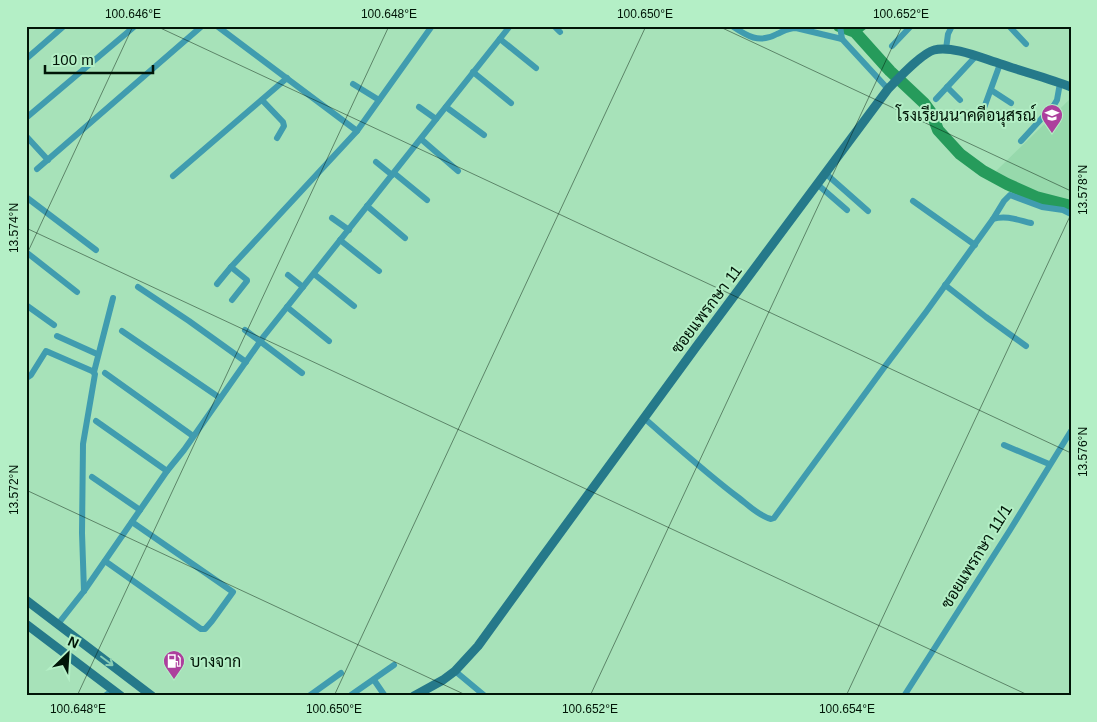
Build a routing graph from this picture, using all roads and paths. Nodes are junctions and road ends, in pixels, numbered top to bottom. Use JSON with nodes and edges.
{"nodes":[{"id":1,"x":64,"y":26,"type":"edge"},
{"id":2,"x":135,"y":26,"type":"edge"},
{"id":3,"x":202,"y":26,"type":"edge"},
{"id":4,"x":217,"y":26,"type":"edge"},
{"id":5,"x":432,"y":26,"type":"edge"},
{"id":6,"x":510,"y":26,"type":"edge"},
{"id":7,"x":554,"y":26,"type":"edge"},
{"id":8,"x":732,"y":26,"type":"edge"},
{"id":9,"x":911,"y":26,"type":"edge"},
{"id":10,"x":1009,"y":26,"type":"edge"},
{"id":11,"x":950,"y":27,"type":"edge"},
{"id":12,"x":560,"y":32,"type":"dead end"},
{"id":13,"x":841,"y":32,"type":"edge"},
{"id":14,"x":500,"y":39,"type":"junction"},
{"id":15,"x":1026,"y":44,"type":"dead end"},
{"id":16,"x":892,"y":46,"type":"dead end"},
{"id":17,"x":946,"y":49,"type":"junction"},
{"id":18,"x":976,"y":56,"type":"junction"},
{"id":19,"x":26,"y":58,"type":"edge"},
{"id":20,"x":1000,"y":64,"type":"junction"},
{"id":21,"x":536,"y":68,"type":"dead end"},
{"id":22,"x":474,"y":72,"type":"junction"},
{"id":23,"x":287,"y":78,"type":"junction"},
{"id":24,"x":1060,"y":83,"type":"junction"},
{"id":25,"x":353,"y":84,"type":"dead end"},
{"id":26,"x":890,"y":86,"type":"junction"},
{"id":27,"x":947,"y":86,"type":"junction"},
{"id":28,"x":1071,"y":86,"type":"edge"},
{"id":29,"x":991,"y":90,"type":"junction"},
{"id":30,"x":936,"y":99,"type":"dead end"},
{"id":31,"x":262,"y":100,"type":"junction"},
{"id":32,"x":379,"y":100,"type":"junction"},
{"id":33,"x":960,"y":100,"type":"dead end"},
{"id":34,"x":511,"y":103,"type":"dead end"},
{"id":35,"x":1011,"y":103,"type":"dead end"},
{"id":36,"x":419,"y":107,"type":"dead end"},
{"id":37,"x":446,"y":107,"type":"junction"},
{"id":38,"x":984,"y":108,"type":"dead end"},
{"id":39,"x":26,"y":118,"type":"edge"},
{"id":40,"x":436,"y":120,"type":"junction"},
{"id":41,"x":357,"y":131,"type":"junction"},
{"id":42,"x":484,"y":135,"type":"dead end"},
{"id":43,"x":26,"y":136,"type":"edge"},
{"id":44,"x":277,"y":138,"type":"dead end"},
{"id":45,"x":421,"y":139,"type":"junction"},
{"id":46,"x":1021,"y":141,"type":"dead end"},
{"id":47,"x":48,"y":160,"type":"junction"},
{"id":48,"x":376,"y":162,"type":"dead end"},
{"id":49,"x":37,"y":169,"type":"dead end"},
{"id":50,"x":458,"y":171,"type":"dead end"},
{"id":51,"x":825,"y":173,"type":"junction"},
{"id":52,"x":393,"y":174,"type":"junction"},
{"id":53,"x":173,"y":176,"type":"dead end"},
{"id":54,"x":817,"y":184,"type":"junction"},
{"id":55,"x":26,"y":197,"type":"edge"},
{"id":56,"x":428,"y":200,"type":"dead end"},
{"id":57,"x":913,"y":201,"type":"dead end"},
{"id":58,"x":367,"y":206,"type":"junction"},
{"id":59,"x":847,"y":210,"type":"dead end"},
{"id":60,"x":868,"y":211,"type":"dead end"},
{"id":61,"x":1071,"y":214,"type":"edge"},
{"id":62,"x":332,"y":218,"type":"dead end"},
{"id":63,"x":993,"y":219,"type":"junction"},
{"id":64,"x":1031,"y":223,"type":"dead end"},
{"id":65,"x":349,"y":230,"type":"junction"},
{"id":66,"x":405,"y":238,"type":"dead end"},
{"id":67,"x":340,"y":240,"type":"junction"},
{"id":68,"x":975,"y":244,"type":"junction"},
{"id":69,"x":96,"y":250,"type":"dead end"},
{"id":70,"x":26,"y":252,"type":"edge"},
{"id":71,"x":231,"y":267,"type":"junction"},
{"id":72,"x":379,"y":271,"type":"dead end"},
{"id":73,"x":314,"y":274,"type":"junction"},
{"id":74,"x":288,"y":275,"type":"dead end"},
{"id":75,"x":217,"y":284,"type":"dead end"},
{"id":76,"x":945,"y":285,"type":"junction"},
{"id":77,"x":138,"y":287,"type":"dead end"},
{"id":78,"x":303,"y":287,"type":"junction"},
{"id":79,"x":77,"y":292,"type":"dead end"},
{"id":80,"x":113,"y":298,"type":"dead end"},
{"id":81,"x":232,"y":300,"type":"dead end"},
{"id":82,"x":26,"y":305,"type":"edge"},
{"id":83,"x":354,"y":306,"type":"dead end"},
{"id":84,"x":287,"y":307,"type":"junction"},
{"id":85,"x":54,"y":325,"type":"dead end"},
{"id":86,"x":122,"y":330,"type":"dead end"},
{"id":87,"x":245,"y":330,"type":"dead end"},
{"id":88,"x":57,"y":336,"type":"dead end"},
{"id":89,"x":330,"y":341,"type":"dead end"},
{"id":90,"x":260,"y":342,"type":"junction"},
{"id":91,"x":1026,"y":346,"type":"dead end"},
{"id":92,"x":97,"y":354,"type":"junction"},
{"id":93,"x":246,"y":362,"type":"junction"},
{"id":94,"x":94,"y":372,"type":"junction"},
{"id":95,"x":105,"y":373,"type":"dead end"},
{"id":96,"x":302,"y":373,"type":"dead end"},
{"id":97,"x":26,"y":376,"type":"edge"},
{"id":98,"x":220,"y":398,"type":"junction"},
{"id":99,"x":644,"y":418,"type":"junction"},
{"id":100,"x":96,"y":421,"type":"dead end"},
{"id":101,"x":1071,"y":431,"type":"edge"},
{"id":102,"x":193,"y":436,"type":"junction"},
{"id":103,"x":1004,"y":445,"type":"dead end"},
{"id":104,"x":1049,"y":464,"type":"junction"},
{"id":105,"x":167,"y":471,"type":"junction"},
{"id":106,"x":92,"y":476,"type":"dead end"},
{"id":107,"x":140,"y":510,"type":"junction"},
{"id":108,"x":132,"y":522,"type":"junction"},
{"id":109,"x":105,"y":561,"type":"junction"},
{"id":110,"x":84,"y":591,"type":"junction"},
{"id":111,"x":26,"y":600,"type":"edge"},
{"id":112,"x":26,"y":624,"type":"edge"},
{"id":113,"x":58,"y":624,"type":"junction"},
{"id":114,"x":394,"y":665,"type":"dead end"},
{"id":115,"x":455,"y":670,"type":"junction"},
{"id":116,"x":341,"y":673,"type":"dead end"},
{"id":117,"x":374,"y":680,"type":"junction"},
{"id":118,"x":113,"y":690,"type":"junction"},
{"id":119,"x":351,"y":695,"type":"edge"},
{"id":120,"x":104,"y":696,"type":"edge"},
{"id":121,"x":121,"y":696,"type":"edge"},
{"id":122,"x":152,"y":696,"type":"edge"},
{"id":123,"x":309,"y":696,"type":"edge"},
{"id":124,"x":385,"y":696,"type":"edge"},
{"id":125,"x":414,"y":696,"type":"edge"},
{"id":126,"x":485,"y":696,"type":"edge"},
{"id":127,"x":904,"y":696,"type":"edge"}],
"edges":[{"from":1,"to":19,"type":"street"},
{"from":2,"to":39,"type":"street"},
{"from":3,"to":47,"type":"street"},
{"from":4,"to":23,"type":"street"},
{"from":5,"to":32,"type":"street"},
{"from":6,"to":14,"type":"street"},
{"from":7,"to":12,"type":"street"},
{"from":8,"to":13,"type":"street"},
{"from":9,"to":16,"type":"street"},
{"from":10,"to":15,"type":"street"},
{"from":11,"to":17,"type":"street"},
{"from":13,"to":26,"type":"street"},
{"from":14,"to":21,"type":"street"},
{"from":14,"to":22,"type":"street"},
{"from":17,"to":18,"type":"street","name":"ซอยแพรกษา 11"},
{"from":17,"to":26,"type":"street","name":"ซอยแพรกษา 11"},
{"from":18,"to":20,"type":"street","name":"ซอยแพรกษา 11"},
{"from":18,"to":27,"type":"street"},
{"from":20,"to":24,"type":"street","name":"ซอยแพรกษา 11"},
{"from":20,"to":29,"type":"street"},
{"from":22,"to":34,"type":"street"},
{"from":22,"to":37,"type":"street"},
{"from":23,"to":31,"type":"street"},
{"from":23,"to":41,"type":"street"},
{"from":24,"to":28,"type":"street","name":"ซอยแพรกษา 11"},
{"from":24,"to":46,"type":"street"},
{"from":25,"to":32,"type":"street"},
{"from":26,"to":51,"type":"street","name":"ซอยแพรกษา 11"},
{"from":27,"to":30,"type":"street"},
{"from":27,"to":33,"type":"street"},
{"from":29,"to":35,"type":"street"},
{"from":29,"to":38,"type":"street"},
{"from":31,"to":44,"type":"street"},
{"from":31,"to":53,"type":"street"},
{"from":32,"to":41,"type":"street"},
{"from":36,"to":40,"type":"street"},
{"from":37,"to":40,"type":"street"},
{"from":37,"to":42,"type":"street"},
{"from":40,"to":45,"type":"street"},
{"from":41,"to":71,"type":"street"},
{"from":43,"to":47,"type":"street"},
{"from":45,"to":50,"type":"street"},
{"from":45,"to":52,"type":"street"},
{"from":47,"to":49,"type":"street"},
{"from":48,"to":52,"type":"street"},
{"from":51,"to":54,"type":"street","name":"ซอยแพรกษา 11"},
{"from":51,"to":60,"type":"street"},
{"from":52,"to":56,"type":"street"},
{"from":52,"to":58,"type":"street"},
{"from":54,"to":59,"type":"street"},
{"from":54,"to":99,"type":"street","name":"ซอยแพรกษา 11"},
{"from":55,"to":69,"type":"street"},
{"from":57,"to":68,"type":"street"},
{"from":58,"to":65,"type":"street"},
{"from":58,"to":66,"type":"street"},
{"from":61,"to":63,"type":"street"},
{"from":62,"to":65,"type":"street"},
{"from":63,"to":64,"type":"street"},
{"from":63,"to":68,"type":"street"},
{"from":65,"to":67,"type":"street"},
{"from":67,"to":72,"type":"street"},
{"from":67,"to":73,"type":"street"},
{"from":68,"to":76,"type":"street"},
{"from":70,"to":79,"type":"street"},
{"from":71,"to":75,"type":"street"},
{"from":71,"to":81,"type":"street"},
{"from":73,"to":78,"type":"street"},
{"from":73,"to":83,"type":"street"},
{"from":74,"to":78,"type":"street"},
{"from":76,"to":91,"type":"street"},
{"from":76,"to":99,"type":"street"},
{"from":77,"to":93,"type":"street"},
{"from":78,"to":84,"type":"street"},
{"from":80,"to":92,"type":"street"},
{"from":82,"to":85,"type":"street"},
{"from":84,"to":89,"type":"street"},
{"from":84,"to":90,"type":"street"},
{"from":86,"to":98,"type":"street"},
{"from":87,"to":90,"type":"street"},
{"from":88,"to":92,"type":"street"},
{"from":90,"to":93,"type":"street"},
{"from":90,"to":96,"type":"street"},
{"from":92,"to":94,"type":"street"},
{"from":93,"to":98,"type":"street"},
{"from":94,"to":97,"type":"street"},
{"from":94,"to":110,"type":"street"},
{"from":95,"to":102,"type":"street"},
{"from":98,"to":102,"type":"street"},
{"from":99,"to":115,"type":"street","name":"ซอยแพรกษา 11"},
{"from":100,"to":105,"type":"street"},
{"from":101,"to":104,"type":"street","name":"ซอยแพรกษา 11/1"},
{"from":102,"to":105,"type":"street"},
{"from":103,"to":104,"type":"street"},
{"from":104,"to":127,"type":"street","name":"ซอยแพรกษา 11/1"},
{"from":105,"to":107,"type":"street"},
{"from":106,"to":107,"type":"street"},
{"from":107,"to":108,"type":"street"},
{"from":108,"to":109,"type":"street"},
{"from":108,"to":109,"type":"street"},
{"from":109,"to":110,"type":"street"},
{"from":110,"to":113,"type":"street"},
{"from":111,"to":113,"type":"street"},
{"from":112,"to":118,"type":"street"},
{"from":113,"to":122,"type":"street","one_way":true},
{"from":114,"to":117,"type":"street"},
{"from":115,"to":125,"type":"street","name":"ซอยแพรกษา 11"},
{"from":115,"to":126,"type":"street"},
{"from":116,"to":123,"type":"street"},
{"from":117,"to":119,"type":"street"},
{"from":117,"to":124,"type":"street"},
{"from":118,"to":120,"type":"street"},
{"from":118,"to":121,"type":"street"}]}
